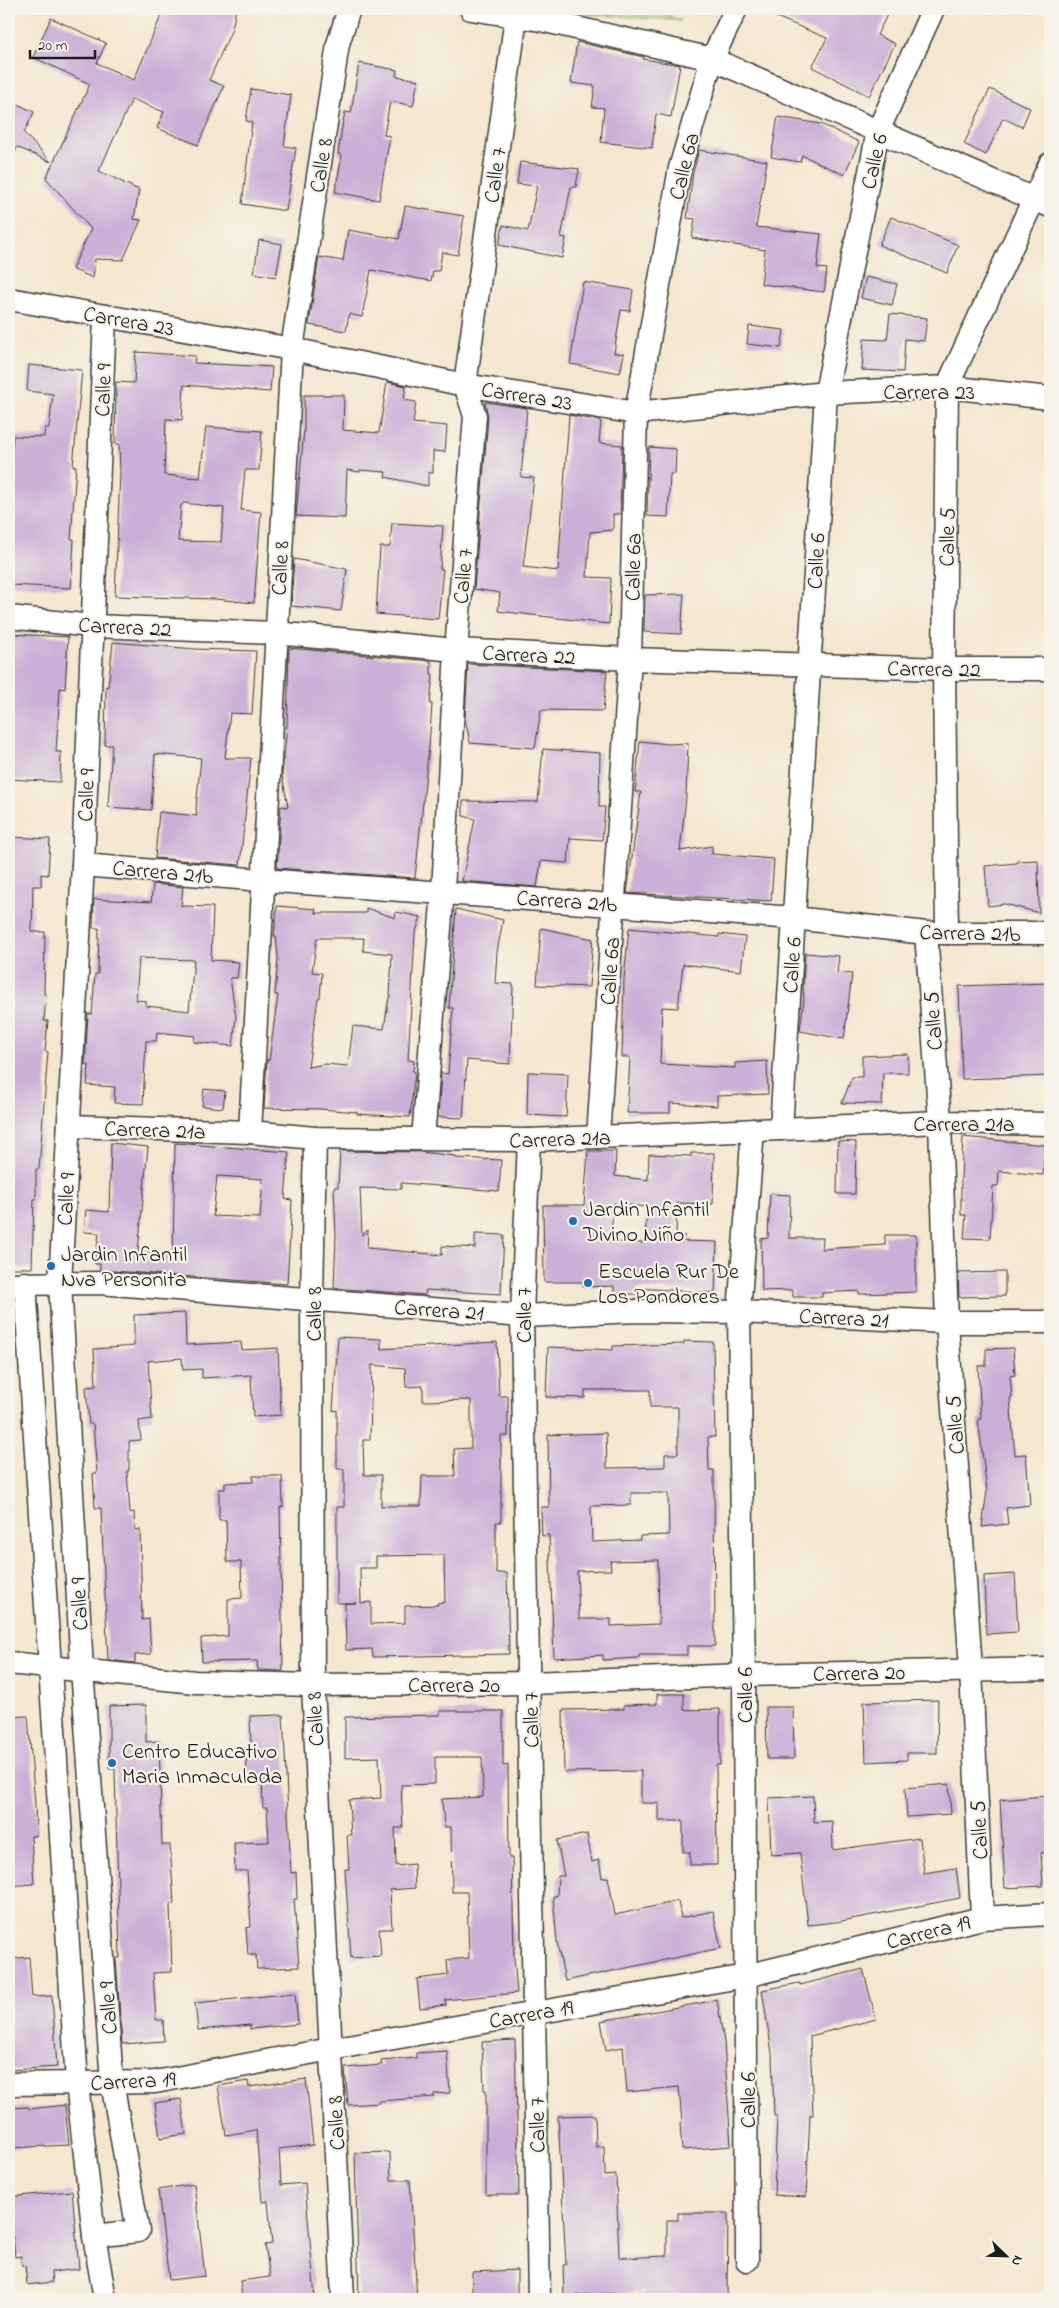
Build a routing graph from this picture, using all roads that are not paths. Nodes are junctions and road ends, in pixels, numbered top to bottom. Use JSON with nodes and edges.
{"nodes":[{"id":1,"x":349,"y":9,"type":"edge"},
{"id":2,"x":471,"y":9,"type":"edge"},
{"id":3,"x":736,"y":9,"type":"edge"},
{"id":4,"x":933,"y":9,"type":"edge"},
{"id":5,"x":544,"y":15,"type":"edge"},
{"id":6,"x":516,"y":17,"type":"junction"},
{"id":7,"x":712,"y":59,"type":"junction"},
{"id":8,"x":878,"y":131,"type":"junction"},
{"id":9,"x":1050,"y":164,"type":"edge"},
{"id":10,"x":1042,"y":202,"type":"edge"},
{"id":11,"x":9,"y":299,"type":"edge"},
{"id":12,"x":105,"y":316,"type":"junction"},
{"id":13,"x":292,"y":349,"type":"junction"},
{"id":14,"x":465,"y":385,"type":"junction"},
{"id":15,"x":948,"y":388,"type":"junction"},
{"id":16,"x":826,"y":393,"type":"junction"},
{"id":17,"x":1050,"y":398,"type":"edge"},
{"id":18,"x":636,"y":413,"type":"junction"},
{"id":19,"x":9,"y":617,"type":"edge"},
{"id":20,"x":92,"y":626,"type":"junction"},
{"id":21,"x":275,"y":633,"type":"junction"},
{"id":22,"x":456,"y":650,"type":"junction"},
{"id":23,"x":630,"y":659,"type":"junction"},
{"id":24,"x":809,"y":665,"type":"junction"},
{"id":25,"x":944,"y":669,"type":"junction"},
{"id":26,"x":1050,"y":669,"type":"edge"},
{"id":27,"x":83,"y":864,"type":"junction"},
{"id":28,"x":262,"y":880,"type":"junction"},
{"id":29,"x":443,"y":892,"type":"junction"},
{"id":30,"x":614,"y":903,"type":"junction"},
{"id":31,"x":794,"y":918,"type":"junction"},
{"id":32,"x":936,"y":933,"type":"junction"},
{"id":33,"x":1050,"y":933,"type":"edge"},
{"id":34,"x":940,"y":1122,"type":"junction"},
{"id":35,"x":1050,"y":1124,"type":"edge"},
{"id":36,"x":69,"y":1126,"type":"junction"},
{"id":37,"x":781,"y":1129,"type":"junction"},
{"id":38,"x":753,"y":1130,"type":"junction"},
{"id":39,"x":250,"y":1132,"type":"junction"},
{"id":40,"x":598,"y":1137,"type":"junction"},
{"id":41,"x":315,"y":1138,"type":"junction"},
{"id":42,"x":423,"y":1139,"type":"junction"},
{"id":43,"x":529,"y":1140,"type":"junction"},
{"id":44,"x":60,"y":1283,"type":"junction"},
{"id":45,"x":17,"y":1284,"type":"edge"},
{"id":46,"x":312,"y":1300,"type":"junction"},
{"id":47,"x":739,"y":1312,"type":"junction"},
{"id":48,"x":522,"y":1316,"type":"junction"},
{"id":49,"x":947,"y":1322,"type":"junction"},
{"id":50,"x":1050,"y":1322,"type":"edge"},
{"id":51,"x":9,"y":1662,"type":"edge"},
{"id":52,"x":51,"y":1666,"type":"junction"},
{"id":53,"x":82,"y":1669,"type":"junction"},
{"id":54,"x":970,"y":1669,"type":"junction"},
{"id":55,"x":1050,"y":1669,"type":"edge"},
{"id":56,"x":744,"y":1675,"type":"junction"},
{"id":57,"x":530,"y":1684,"type":"junction"},
{"id":58,"x":312,"y":1685,"type":"junction"},
{"id":59,"x":1050,"y":1914,"type":"edge"},
{"id":60,"x":982,"y":1918,"type":"junction"},
{"id":61,"x":746,"y":1976,"type":"junction"},
{"id":62,"x":534,"y":2013,"type":"junction"},
{"id":63,"x":331,"y":2049,"type":"junction"},
{"id":64,"x":112,"y":2082,"type":"junction"},
{"id":65,"x":77,"y":2083,"type":"junction"},
{"id":66,"x":9,"y":2084,"type":"edge"},
{"id":67,"x":94,"y":2236,"type":"junction"},
{"id":68,"x":747,"y":2260,"type":"dead end"},
{"id":69,"x":106,"y":2299,"type":"edge"},
{"id":70,"x":343,"y":2299,"type":"edge"},
{"id":71,"x":539,"y":2299,"type":"edge"}],
"edges":[{"from":1,"to":13,"type":"street","name":"Calle 8"},
{"from":2,"to":6,"type":"street"},
{"from":3,"to":7,"type":"street","name":"Calle 6a"},
{"from":4,"to":8,"type":"street","name":"Calle 6"},
{"from":5,"to":6,"type":"street"},
{"from":5,"to":7,"type":"street"},
{"from":6,"to":14,"type":"street","name":"Calle 7"},
{"from":7,"to":8,"type":"street"},
{"from":7,"to":18,"type":"street","name":"Calle 6a"},
{"from":8,"to":10,"type":"street"},
{"from":8,"to":16,"type":"street","name":"Calle 6"},
{"from":9,"to":10,"type":"street","name":"Calle 5"},
{"from":10,"to":15,"type":"street","name":"Calle 5"},
{"from":11,"to":12,"type":"street","name":"Carrera 23"},
{"from":12,"to":13,"type":"street","name":"Carrera 23"},
{"from":12,"to":20,"type":"street","name":"Calle 9"},
{"from":13,"to":14,"type":"street","name":"Carrera 23"},
{"from":13,"to":21,"type":"street","name":"Calle 8"},
{"from":14,"to":18,"type":"street","name":"Carrera 23"},
{"from":14,"to":22,"type":"street","name":"Calle 7"},
{"from":15,"to":16,"type":"street","name":"Carrera 23"},
{"from":15,"to":17,"type":"street","name":"Carrera 23"},
{"from":15,"to":25,"type":"street","name":"Calle 5"},
{"from":16,"to":18,"type":"street","name":"Carrera 23"},
{"from":16,"to":24,"type":"street","name":"Calle 6"},
{"from":18,"to":23,"type":"street","name":"Calle 6a"},
{"from":19,"to":20,"type":"street","name":"Carrera 22"},
{"from":20,"to":21,"type":"street","name":"Carrera 22"},
{"from":20,"to":27,"type":"street","name":"Calle 9"},
{"from":21,"to":22,"type":"street","name":"Carrera 22"},
{"from":21,"to":28,"type":"street","name":"Calle 8"},
{"from":22,"to":23,"type":"street","name":"Carrera 22"},
{"from":22,"to":29,"type":"street","name":"Calle 7"},
{"from":23,"to":24,"type":"street","name":"Carrera 22"},
{"from":23,"to":30,"type":"street","name":"Calle 6a"},
{"from":24,"to":25,"type":"street","name":"Carrera 22"},
{"from":24,"to":31,"type":"street","name":"Calle 6"},
{"from":25,"to":26,"type":"street","name":"Carrera 22"},
{"from":25,"to":32,"type":"street","name":"Calle 5"},
{"from":27,"to":28,"type":"street","name":"Carrera 21b"},
{"from":27,"to":36,"type":"street","name":"Calle 9"},
{"from":28,"to":29,"type":"street","name":"Carrera 21b"},
{"from":28,"to":39,"type":"street","name":"Calle 8"},
{"from":29,"to":30,"type":"street","name":"Carrera 21b"},
{"from":29,"to":42,"type":"street","name":"Calle 7"},
{"from":30,"to":31,"type":"street","name":"Carrera 21b"},
{"from":30,"to":40,"type":"street","name":"Calle 6a"},
{"from":31,"to":32,"type":"street","name":"Carrera 21b"},
{"from":31,"to":37,"type":"street","name":"Calle 6"},
{"from":32,"to":33,"type":"street","name":"Carrera 21b"},
{"from":32,"to":34,"type":"street","name":"Calle 5"},
{"from":34,"to":35,"type":"street","name":"Carrera 21a"},
{"from":34,"to":37,"type":"street","name":"Carrera 21a"},
{"from":34,"to":49,"type":"street","name":"Calle 5"},
{"from":36,"to":39,"type":"street","name":"Carrera 21a"},
{"from":36,"to":44,"type":"street","name":"Calle 9"},
{"from":37,"to":38,"type":"street","name":"Carrera 21a"},
{"from":38,"to":40,"type":"street","name":"Carrera 21a"},
{"from":38,"to":47,"type":"street","name":"Calle 6"},
{"from":39,"to":41,"type":"street","name":"Carrera 21a"},
{"from":40,"to":43,"type":"street","name":"Carrera 21a"},
{"from":41,"to":42,"type":"street","name":"Carrera 21a"},
{"from":41,"to":46,"type":"street","name":"Calle 8"},
{"from":42,"to":43,"type":"street","name":"Carrera 21a"},
{"from":43,"to":48,"type":"street","name":"Calle 7"},
{"from":44,"to":45,"type":"street","name":"Carrera 21"},
{"from":44,"to":46,"type":"street","name":"Carrera 21"},
{"from":44,"to":53,"type":"street","name":"Calle 9"},
{"from":45,"to":52,"type":"street","name":"Calle 9"},
{"from":46,"to":48,"type":"street","name":"Carrera 21"},
{"from":46,"to":58,"type":"street","name":"Calle 8"},
{"from":47,"to":48,"type":"street","name":"Carrera 21"},
{"from":47,"to":49,"type":"street","name":"Carrera 21"},
{"from":47,"to":56,"type":"street","name":"Calle 6"},
{"from":48,"to":57,"type":"street","name":"Calle 7"},
{"from":49,"to":50,"type":"street","name":"Carrera 21"},
{"from":49,"to":54,"type":"street","name":"Calle 5"},
{"from":51,"to":52,"type":"street","name":"Carrera 20"},
{"from":52,"to":53,"type":"street","name":"Carrera 20"},
{"from":52,"to":65,"type":"street","name":"Calle 9"},
{"from":53,"to":58,"type":"street","name":"Carrera 20"},
{"from":53,"to":64,"type":"street","name":"Calle 9"},
{"from":54,"to":55,"type":"street","name":"Carrera 20"},
{"from":54,"to":56,"type":"street","name":"Carrera 20"},
{"from":54,"to":60,"type":"street","name":"Calle 5"},
{"from":56,"to":57,"type":"street","name":"Carrera 20"},
{"from":56,"to":61,"type":"street","name":"Calle 6"},
{"from":57,"to":58,"type":"street","name":"Carrera 20"},
{"from":57,"to":62,"type":"street","name":"Calle 7"},
{"from":58,"to":63,"type":"street","name":"Calle 8"},
{"from":59,"to":60,"type":"street","name":"Carrera 19"},
{"from":60,"to":61,"type":"street","name":"Carrera 19"},
{"from":61,"to":62,"type":"street","name":"Carrera 19"},
{"from":61,"to":68,"type":"street","name":"Calle 6"},
{"from":62,"to":63,"type":"street","name":"Carrera 19"},
{"from":62,"to":71,"type":"street","name":"Calle 7"},
{"from":63,"to":64,"type":"street","name":"Carrera 19"},
{"from":63,"to":70,"type":"street","name":"Calle 8"},
{"from":64,"to":65,"type":"street","name":"Carrera 19"},
{"from":64,"to":67,"type":"street","name":"Calle 9"},
{"from":65,"to":66,"type":"street","name":"Carrera 19"},
{"from":65,"to":67,"type":"street","name":"Calle 9"},
{"from":67,"to":69,"type":"street","name":"Calle 9"}]}
